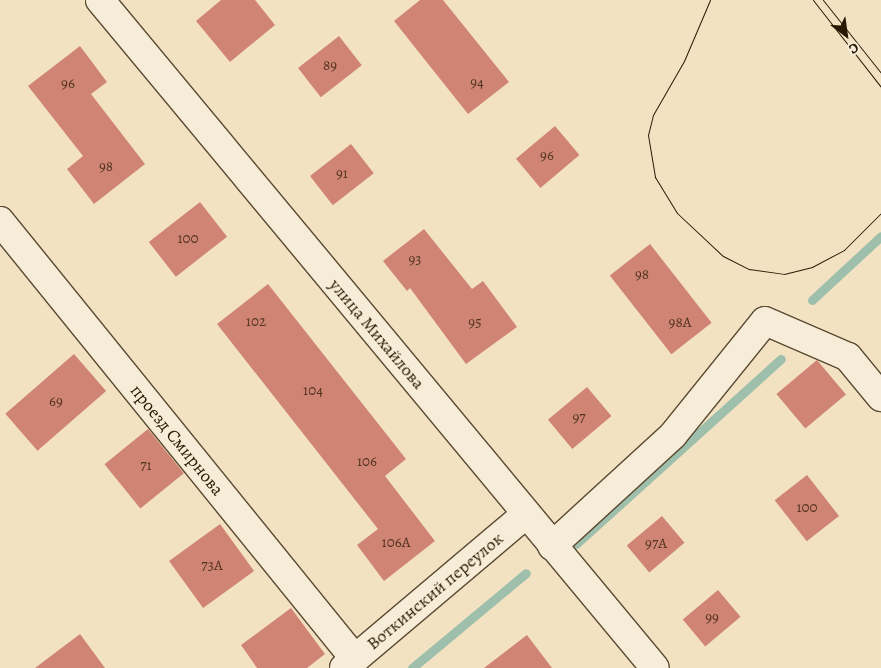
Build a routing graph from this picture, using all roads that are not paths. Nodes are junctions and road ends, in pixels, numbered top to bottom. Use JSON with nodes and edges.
{"nodes":[{"id":1,"x":100,"y":0,"type":"edge"},
{"id":2,"x":0,"y":221,"type":"edge"},
{"id":3,"x":881,"y":397,"type":"edge"},
{"id":4,"x":526,"y":514,"type":"junction"},
{"id":5,"x":552,"y":546,"type":"junction"},
{"id":6,"x":349,"y":663,"type":"edge"},
{"id":7,"x":655,"y":668,"type":"edge"}],
"edges":[{"from":1,"to":4,"type":"street","name":"улица Михайлова"},
{"from":2,"to":6,"type":"street","name":"проезд Смирнова"},
{"from":3,"to":5,"type":"street"},
{"from":4,"to":5,"type":"street","name":"улица Михайлова"},
{"from":4,"to":6,"type":"street","name":"Воткинский переулок"},
{"from":5,"to":7,"type":"street","name":"улица Михайлова"}]}
